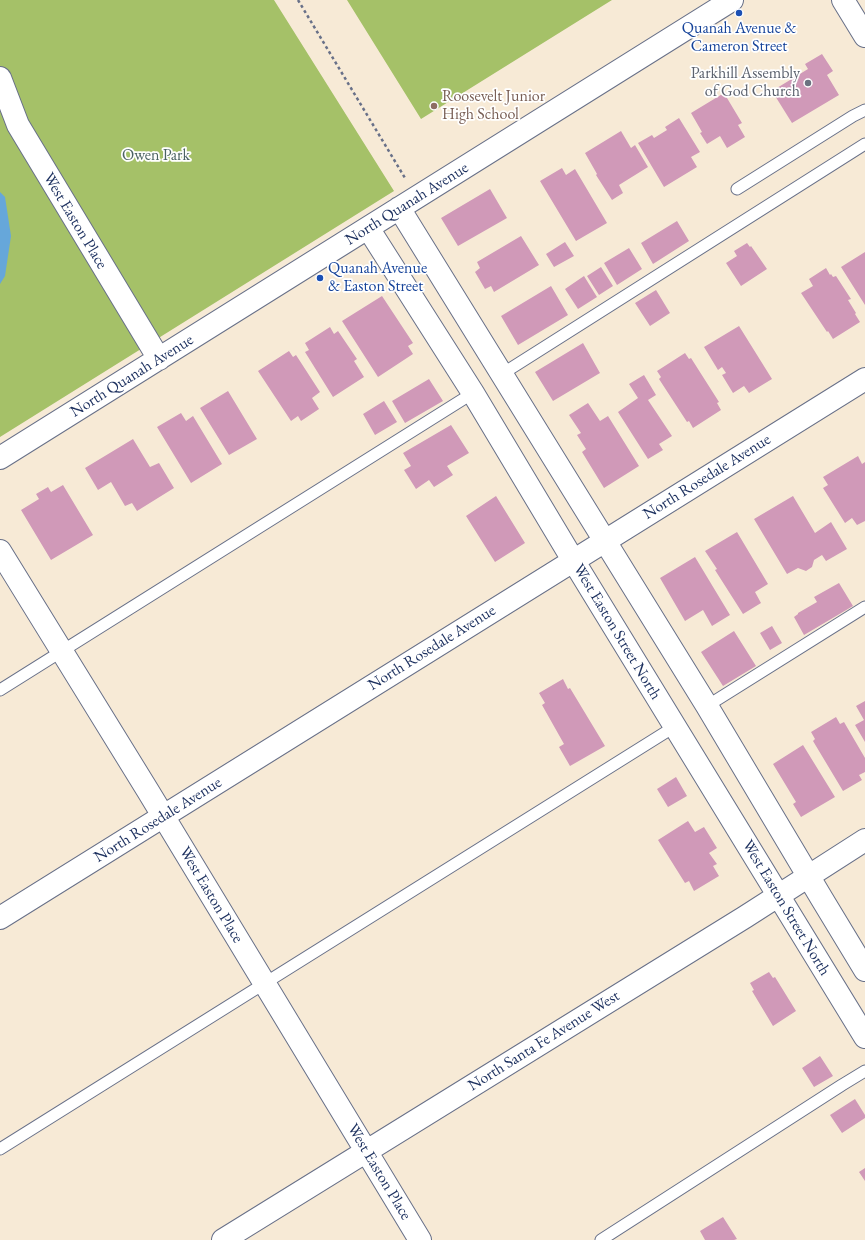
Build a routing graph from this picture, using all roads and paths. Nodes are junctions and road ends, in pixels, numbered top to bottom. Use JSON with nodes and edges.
{"nodes":[{"id":1,"x":298,"y":0,"type":"edge"},
{"id":2,"x":732,"y":0,"type":"edge"},
{"id":3,"x":843,"y":0,"type":"edge"},
{"id":4,"x":865,"y":36,"type":"edge"},
{"id":5,"x":0,"y":78,"type":"edge"},
{"id":6,"x":865,"y":110,"type":"edge"},
{"id":7,"x":865,"y":144,"type":"edge"},
{"id":8,"x":409,"y":183,"type":"dead end"},
{"id":9,"x":737,"y":188,"type":"dead end"},
{"id":10,"x":399,"y":208,"type":"junction"},
{"id":11,"x":368,"y":228,"type":"junction"},
{"id":12,"x":159,"y":359,"type":"junction"},
{"id":13,"x":502,"y":374,"type":"junction"},
{"id":14,"x":865,"y":379,"type":"edge"},
{"id":15,"x":473,"y":393,"type":"junction"},
{"id":16,"x":0,"y":458,"type":"edge"},
{"id":17,"x":605,"y":541,"type":"junction"},
{"id":18,"x":0,"y":551,"type":"edge"},
{"id":19,"x":573,"y":560,"type":"junction"},
{"id":20,"x":865,"y":607,"type":"edge"},
{"id":21,"x":62,"y":652,"type":"junction"},
{"id":22,"x":0,"y":690,"type":"edge"},
{"id":23,"x":707,"y":706,"type":"junction"},
{"id":24,"x":674,"y":727,"type":"junction"},
{"id":25,"x":164,"y":816,"type":"junction"},
{"id":26,"x":865,"y":840,"type":"edge"},
{"id":27,"x":808,"y":876,"type":"junction"},
{"id":28,"x":779,"y":895,"type":"junction"},
{"id":29,"x":0,"y":918,"type":"edge"},
{"id":30,"x":865,"y":970,"type":"edge"},
{"id":31,"x":265,"y":983,"type":"junction"},
{"id":32,"x":865,"y":1036,"type":"edge"},
{"id":33,"x":865,"y":1071,"type":"edge"},
{"id":34,"x":0,"y":1149,"type":"edge"},
{"id":35,"x":366,"y":1151,"type":"junction"},
{"id":36,"x":223,"y":1240,"type":"edge"},
{"id":37,"x":420,"y":1240,"type":"edge"},
{"id":38,"x":600,"y":1240,"type":"edge"}],
"edges":[{"from":1,"to":8,"type":"path"},
{"from":2,"to":10,"type":"street","name":"North Quanah Avenue"},
{"from":3,"to":4,"type":"street"},
{"from":5,"to":12,"type":"street","name":"West Easton Place"},
{"from":6,"to":9,"type":"lane"},
{"from":7,"to":13,"type":"lane"},
{"from":10,"to":11,"type":"street","name":"North Quanah Avenue"},
{"from":10,"to":13,"type":"street"},
{"from":11,"to":12,"type":"street","name":"North Quanah Avenue"},
{"from":11,"to":15,"type":"street","name":"West Easton Street North"},
{"from":12,"to":16,"type":"street","name":"North Quanah Avenue"},
{"from":13,"to":17,"type":"street"},
{"from":14,"to":17,"type":"street","name":"North Rosedale Avenue"},
{"from":15,"to":19,"type":"street","name":"West Easton Street North"},
{"from":15,"to":21,"type":"lane"},
{"from":17,"to":19,"type":"street","name":"North Rosedale Avenue"},
{"from":17,"to":23,"type":"street"},
{"from":18,"to":21,"type":"street","name":"West Easton Place"},
{"from":19,"to":24,"type":"street","name":"West Easton Street North"},
{"from":19,"to":25,"type":"street","name":"North Rosedale Avenue"},
{"from":20,"to":23,"type":"lane"},
{"from":21,"to":22,"type":"lane"},
{"from":21,"to":25,"type":"street","name":"West Easton Place"},
{"from":23,"to":27,"type":"street"},
{"from":24,"to":28,"type":"street","name":"West Easton Street North"},
{"from":24,"to":31,"type":"lane"},
{"from":25,"to":29,"type":"street","name":"North Rosedale Avenue"},
{"from":25,"to":31,"type":"street","name":"West Easton Place"},
{"from":26,"to":27,"type":"street","name":"North Santa Fe Avenue West"},
{"from":27,"to":28,"type":"street","name":"North Santa Fe Avenue West"},
{"from":27,"to":30,"type":"street"},
{"from":28,"to":32,"type":"street","name":"West Easton Street North"},
{"from":28,"to":35,"type":"street","name":"North Santa Fe Avenue West"},
{"from":31,"to":34,"type":"lane"},
{"from":31,"to":35,"type":"street","name":"West Easton Place"},
{"from":33,"to":38,"type":"lane"},
{"from":35,"to":36,"type":"street","name":"North Santa Fe Avenue West"},
{"from":35,"to":37,"type":"street","name":"West Easton Place"}]}
